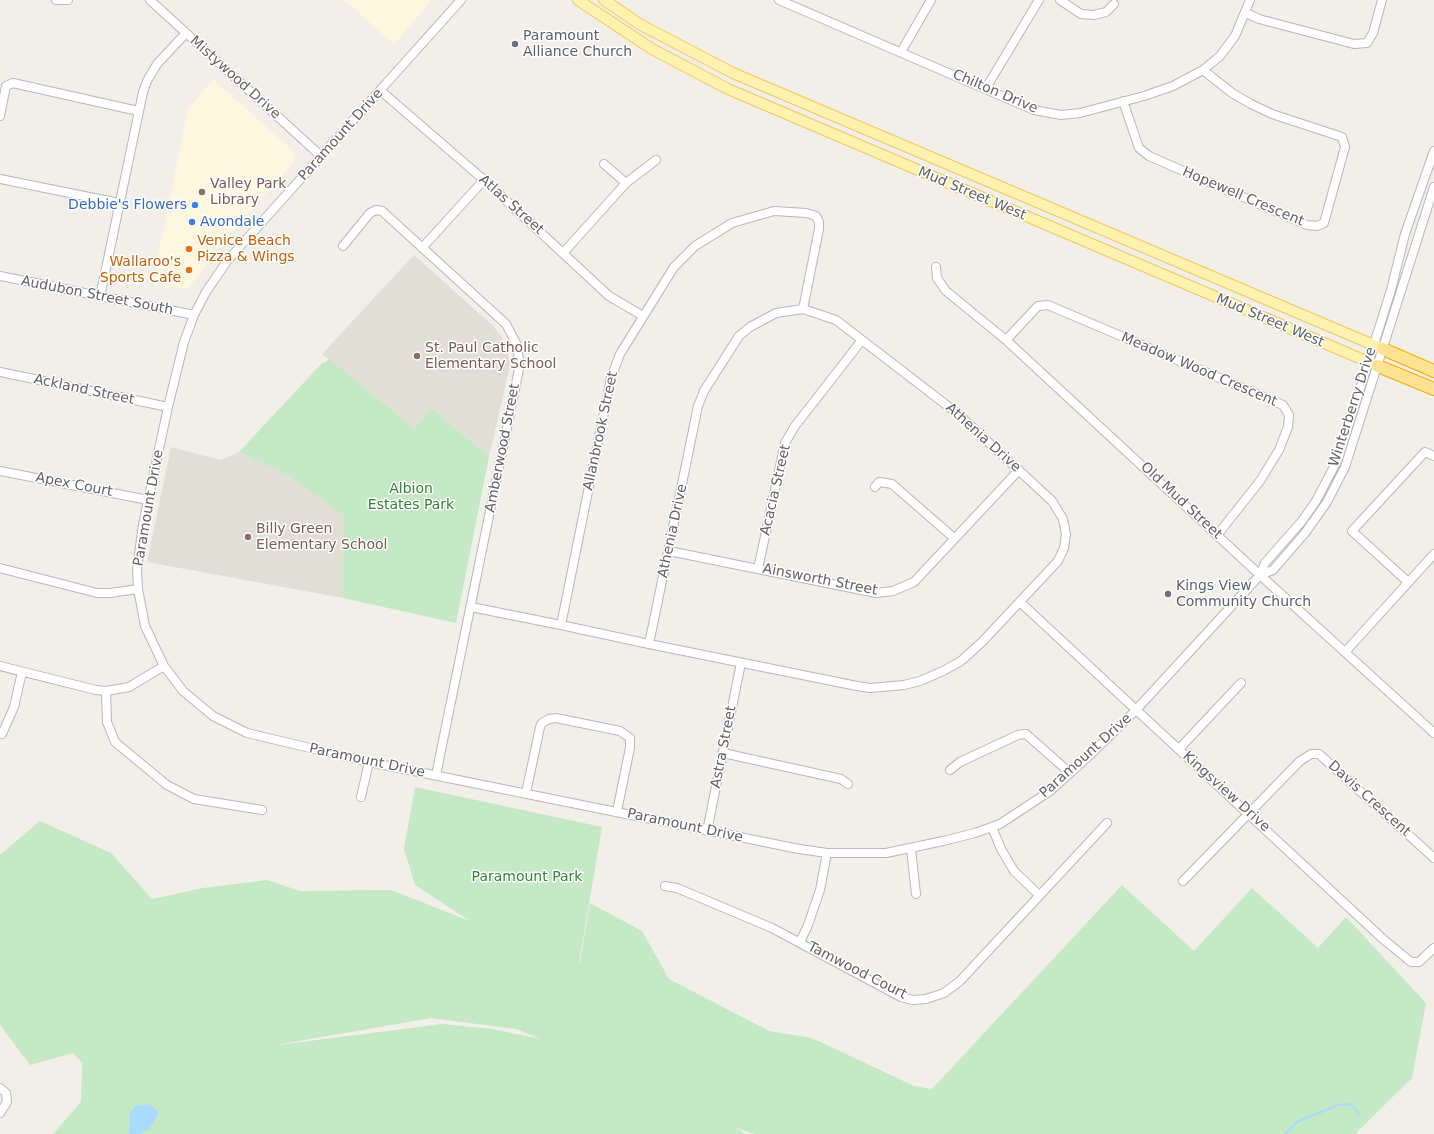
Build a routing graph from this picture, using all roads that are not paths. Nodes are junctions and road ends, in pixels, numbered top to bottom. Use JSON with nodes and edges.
{"nodes":[{"id":1,"x":56,"y":0,"type":"edge"},
{"id":2,"x":68,"y":0,"type":"edge"},
{"id":3,"x":150,"y":0,"type":"edge"},
{"id":4,"x":470,"y":0,"type":"edge"},
{"id":5,"x":578,"y":0,"type":"edge"},
{"id":6,"x":604,"y":0,"type":"edge"},
{"id":7,"x":779,"y":0,"type":"edge"},
{"id":8,"x":931,"y":0,"type":"edge"},
{"id":9,"x":1040,"y":0,"type":"edge"},
{"id":10,"x":1060,"y":0,"type":"edge"},
{"id":11,"x":1250,"y":0,"type":"edge"},
{"id":12,"x":1382,"y":0,"type":"edge"},
{"id":13,"x":461,"y":1,"type":"edge"},
{"id":14,"x":1114,"y":4,"type":"dead end"},
{"id":15,"x":1246,"y":13,"type":"junction"},
{"id":16,"x":186,"y":33,"type":"junction"},
{"id":17,"x":901,"y":52,"type":"junction"},
{"id":18,"x":1203,"y":70,"type":"junction"},
{"id":19,"x":986,"y":88,"type":"junction"},
{"id":20,"x":381,"y":91,"type":"junction"},
{"id":21,"x":1123,"y":101,"type":"junction"},
{"id":22,"x":138,"y":111,"type":"junction"},
{"id":23,"x":0,"y":116,"type":"edge"},
{"id":24,"x":1434,"y":151,"type":"edge"},
{"id":25,"x":321,"y":156,"type":"junction"},
{"id":26,"x":656,"y":160,"type":"dead end"},
{"id":27,"x":604,"y":164,"type":"dead end"},
{"id":28,"x":0,"y":178,"type":"edge"},
{"id":29,"x":484,"y":180,"type":"junction"},
{"id":30,"x":626,"y":183,"type":"junction"},
{"id":31,"x":1434,"y":187,"type":"edge"},
{"id":32,"x":119,"y":203,"type":"junction"},
{"id":33,"x":343,"y":246,"type":"dead end"},
{"id":34,"x":422,"y":248,"type":"junction"},
{"id":35,"x":564,"y":252,"type":"junction"},
{"id":36,"x":936,"y":266,"type":"dead end"},
{"id":37,"x":0,"y":276,"type":"edge"},
{"id":38,"x":100,"y":297,"type":"junction"},
{"id":39,"x":803,"y":309,"type":"junction"},
{"id":40,"x":194,"y":315,"type":"junction"},
{"id":41,"x":643,"y":316,"type":"junction"},
{"id":42,"x":862,"y":340,"type":"junction"},
{"id":43,"x":1006,"y":340,"type":"junction"},
{"id":44,"x":1378,"y":347,"type":"junction"},
{"id":45,"x":1373,"y":364,"type":"junction"},
{"id":46,"x":1434,"y":371,"type":"edge"},
{"id":47,"x":0,"y":372,"type":"edge"},
{"id":48,"x":1433,"y":389,"type":"edge"},
{"id":49,"x":168,"y":407,"type":"junction"},
{"id":50,"x":1434,"y":456,"type":"edge"},
{"id":51,"x":1019,"y":470,"type":"junction"},
{"id":52,"x":0,"y":471,"type":"edge"},
{"id":53,"x":875,"y":487,"type":"dead end"},
{"id":54,"x":148,"y":500,"type":"junction"},
{"id":55,"x":1218,"y":534,"type":"junction"},
{"id":56,"x":954,"y":538,"type":"junction"},
{"id":57,"x":669,"y":551,"type":"junction"},
{"id":58,"x":1434,"y":554,"type":"edge"},
{"id":59,"x":0,"y":568,"type":"edge"},
{"id":60,"x":758,"y":568,"type":"junction"},
{"id":61,"x":1260,"y":575,"type":"junction"},
{"id":62,"x":1408,"y":582,"type":"junction"},
{"id":63,"x":138,"y":589,"type":"junction"},
{"id":64,"x":1020,"y":602,"type":"junction"},
{"id":65,"x":471,"y":607,"type":"junction"},
{"id":66,"x":561,"y":625,"type":"junction"},
{"id":67,"x":650,"y":644,"type":"junction"},
{"id":68,"x":1346,"y":651,"type":"junction"},
{"id":69,"x":741,"y":662,"type":"junction"},
{"id":70,"x":0,"y":666,"type":"edge"},
{"id":71,"x":164,"y":666,"type":"junction"},
{"id":72,"x":22,"y":672,"type":"junction"},
{"id":73,"x":1241,"y":683,"type":"dead end"},
{"id":74,"x":106,"y":691,"type":"junction"},
{"id":75,"x":1136,"y":710,"type":"junction"},
{"id":76,"x":1434,"y":732,"type":"edge"},
{"id":77,"x":2,"y":734,"type":"dead end"},
{"id":78,"x":1179,"y":749,"type":"junction"},
{"id":79,"x":723,"y":753,"type":"junction"},
{"id":80,"x":369,"y":762,"type":"junction"},
{"id":81,"x":950,"y":770,"type":"dead end"},
{"id":82,"x":1070,"y":773,"type":"junction"},
{"id":83,"x":436,"y":775,"type":"junction"},
{"id":84,"x":848,"y":784,"type":"dead end"},
{"id":85,"x":526,"y":793,"type":"junction"},
{"id":86,"x":361,"y":797,"type":"dead end"},
{"id":87,"x":262,"y":810,"type":"dead end"},
{"id":88,"x":617,"y":812,"type":"junction"},
{"id":89,"x":1251,"y":814,"type":"junction"},
{"id":90,"x":1107,"y":823,"type":"dead end"},
{"id":91,"x":992,"y":827,"type":"junction"},
{"id":92,"x":707,"y":831,"type":"junction"},
{"id":93,"x":911,"y":849,"type":"junction"},
{"id":94,"x":827,"y":853,"type":"junction"},
{"id":95,"x":1434,"y":858,"type":"edge"},
{"id":96,"x":1183,"y":881,"type":"dead end"},
{"id":97,"x":665,"y":886,"type":"dead end"},
{"id":98,"x":916,"y":894,"type":"dead end"},
{"id":99,"x":1039,"y":895,"type":"junction"},
{"id":100,"x":800,"y":942,"type":"junction"},
{"id":101,"x":1434,"y":948,"type":"edge"},
{"id":102,"x":0,"y":1088,"type":"edge"},
{"id":103,"x":0,"y":1112,"type":"edge"}],
"edges":[{"from":1,"to":2,"type":"street"},
{"from":3,"to":16,"type":"street","name":"Mistywood Drive"},
{"from":4,"to":13,"type":"street","name":"Paramount Drive"},
{"from":5,"to":45,"type":"main road","name":"Mud Street West"},
{"from":6,"to":44,"type":"main road","name":"Mud Street West"},
{"from":7,"to":17,"type":"street","name":"Chilton Drive"},
{"from":8,"to":17,"type":"street"},
{"from":9,"to":19,"type":"street"},
{"from":10,"to":14,"type":"street"},
{"from":11,"to":15,"type":"street","name":"Chilton Drive"},
{"from":12,"to":15,"type":"street"},
{"from":13,"to":20,"type":"street","name":"Paramount Drive"},
{"from":15,"to":18,"type":"street","name":"Chilton Drive"},
{"from":16,"to":22,"type":"street"},
{"from":16,"to":25,"type":"street","name":"Mistywood Drive"},
{"from":17,"to":19,"type":"street","name":"Chilton Drive"},
{"from":18,"to":21,"type":"street","name":"Chilton Drive"},
{"from":18,"to":21,"type":"street","name":"Hopewell Crescent"},
{"from":19,"to":21,"type":"street","name":"Chilton Drive"},
{"from":20,"to":25,"type":"street","name":"Paramount Drive"},
{"from":20,"to":29,"type":"street","name":"Atlas Street"},
{"from":22,"to":23,"type":"street"},
{"from":22,"to":32,"type":"street"},
{"from":24,"to":44,"type":"street","name":"Winterberry Drive"},
{"from":25,"to":40,"type":"street","name":"Paramount Drive"},
{"from":26,"to":30,"type":"street"},
{"from":27,"to":30,"type":"street"},
{"from":28,"to":32,"type":"street"},
{"from":29,"to":34,"type":"street"},
{"from":29,"to":35,"type":"street","name":"Atlas Street"},
{"from":30,"to":35,"type":"street"},
{"from":31,"to":44,"type":"street","name":"Winterberry Drive"},
{"from":32,"to":38,"type":"street"},
{"from":33,"to":34,"type":"street","name":"Amberwood Street"},
{"from":34,"to":65,"type":"street","name":"Amberwood Street"},
{"from":35,"to":41,"type":"street","name":"Atlas Street"},
{"from":36,"to":43,"type":"street","name":"Old Mud Street"},
{"from":37,"to":38,"type":"street","name":"Audubon Street South"},
{"from":38,"to":40,"type":"street","name":"Audubon Street South"},
{"from":39,"to":41,"type":"street","name":"Allanbrook Street"},
{"from":39,"to":42,"type":"street","name":"Athenia Drive"},
{"from":39,"to":57,"type":"street","name":"Athenia Drive"},
{"from":40,"to":49,"type":"street","name":"Paramount Drive"},
{"from":41,"to":66,"type":"street","name":"Allanbrook Street"},
{"from":42,"to":51,"type":"street","name":"Athenia Drive"},
{"from":42,"to":60,"type":"street","name":"Acacia Street"},
{"from":43,"to":55,"type":"street","name":"Old Mud Street"},
{"from":43,"to":55,"type":"street","name":"Meadow Wood Crescent"},
{"from":44,"to":45,"type":"street","name":"Winterberry Drive"},
{"from":44,"to":46,"type":"highway"},
{"from":45,"to":48,"type":"highway"},
{"from":45,"to":61,"type":"street","name":"Winterberry Drive"},
{"from":47,"to":49,"type":"street","name":"Ackland Street"},
{"from":49,"to":54,"type":"street","name":"Paramount Drive"},
{"from":50,"to":62,"type":"street"},
{"from":51,"to":56,"type":"street","name":"Ainsworth Street"},
{"from":51,"to":64,"type":"street","name":"Athenia Drive"},
{"from":52,"to":54,"type":"street","name":"Apex Court"},
{"from":53,"to":56,"type":"street"},
{"from":54,"to":63,"type":"street","name":"Paramount Drive"},
{"from":55,"to":61,"type":"street","name":"Old Mud Street"},
{"from":56,"to":60,"type":"street","name":"Ainsworth Street"},
{"from":57,"to":60,"type":"street","name":"Ainsworth Street"},
{"from":57,"to":67,"type":"street","name":"Athenia Drive"},
{"from":58,"to":62,"type":"street"},
{"from":59,"to":63,"type":"street"},
{"from":61,"to":68,"type":"street","name":"Old Mud Street"},
{"from":61,"to":75,"type":"street","name":"Paramount Drive"},
{"from":62,"to":68,"type":"street"},
{"from":63,"to":71,"type":"street","name":"Paramount Drive"},
{"from":64,"to":69,"type":"street","name":"Athenia Drive"},
{"from":64,"to":75,"type":"street","name":"Kingsview Drive"},
{"from":65,"to":66,"type":"street","name":"Athenia Drive"},
{"from":65,"to":83,"type":"street","name":"Amberwood Street"},
{"from":66,"to":67,"type":"street","name":"Athenia Drive"},
{"from":67,"to":69,"type":"street","name":"Athenia Drive"},
{"from":68,"to":76,"type":"street","name":"Old Mud Street"},
{"from":69,"to":79,"type":"street","name":"Astra Street"},
{"from":70,"to":72,"type":"street"},
{"from":71,"to":74,"type":"street"},
{"from":71,"to":80,"type":"street","name":"Paramount Drive"},
{"from":72,"to":74,"type":"street"},
{"from":72,"to":77,"type":"street"},
{"from":73,"to":78,"type":"street"},
{"from":74,"to":87,"type":"street"},
{"from":75,"to":78,"type":"street","name":"Kingsview Drive"},
{"from":75,"to":82,"type":"street","name":"Paramount Drive"},
{"from":78,"to":89,"type":"street","name":"Kingsview Drive"},
{"from":79,"to":84,"type":"street"},
{"from":79,"to":92,"type":"street","name":"Astra Street"},
{"from":80,"to":83,"type":"street","name":"Paramount Drive"},
{"from":80,"to":86,"type":"street"},
{"from":81,"to":82,"type":"street"},
{"from":82,"to":91,"type":"street","name":"Paramount Drive"},
{"from":83,"to":85,"type":"street","name":"Paramount Drive"},
{"from":85,"to":88,"type":"street","name":"Paramount Drive"},
{"from":85,"to":88,"type":"street"},
{"from":88,"to":92,"type":"street","name":"Paramount Drive"},
{"from":89,"to":95,"type":"street","name":"Davis Crescent"},
{"from":89,"to":96,"type":"street"},
{"from":89,"to":101,"type":"street","name":"Kingsview Drive"},
{"from":90,"to":99,"type":"street","name":"Tamwood Court"},
{"from":91,"to":93,"type":"street","name":"Paramount Drive"},
{"from":91,"to":99,"type":"street"},
{"from":92,"to":94,"type":"street","name":"Paramount Drive"},
{"from":93,"to":94,"type":"street","name":"Paramount Drive"},
{"from":93,"to":98,"type":"street"},
{"from":94,"to":100,"type":"street"},
{"from":97,"to":100,"type":"street","name":"Tamwood Court"},
{"from":99,"to":100,"type":"street","name":"Tamwood Court"},
{"from":102,"to":103,"type":"street"}]}
